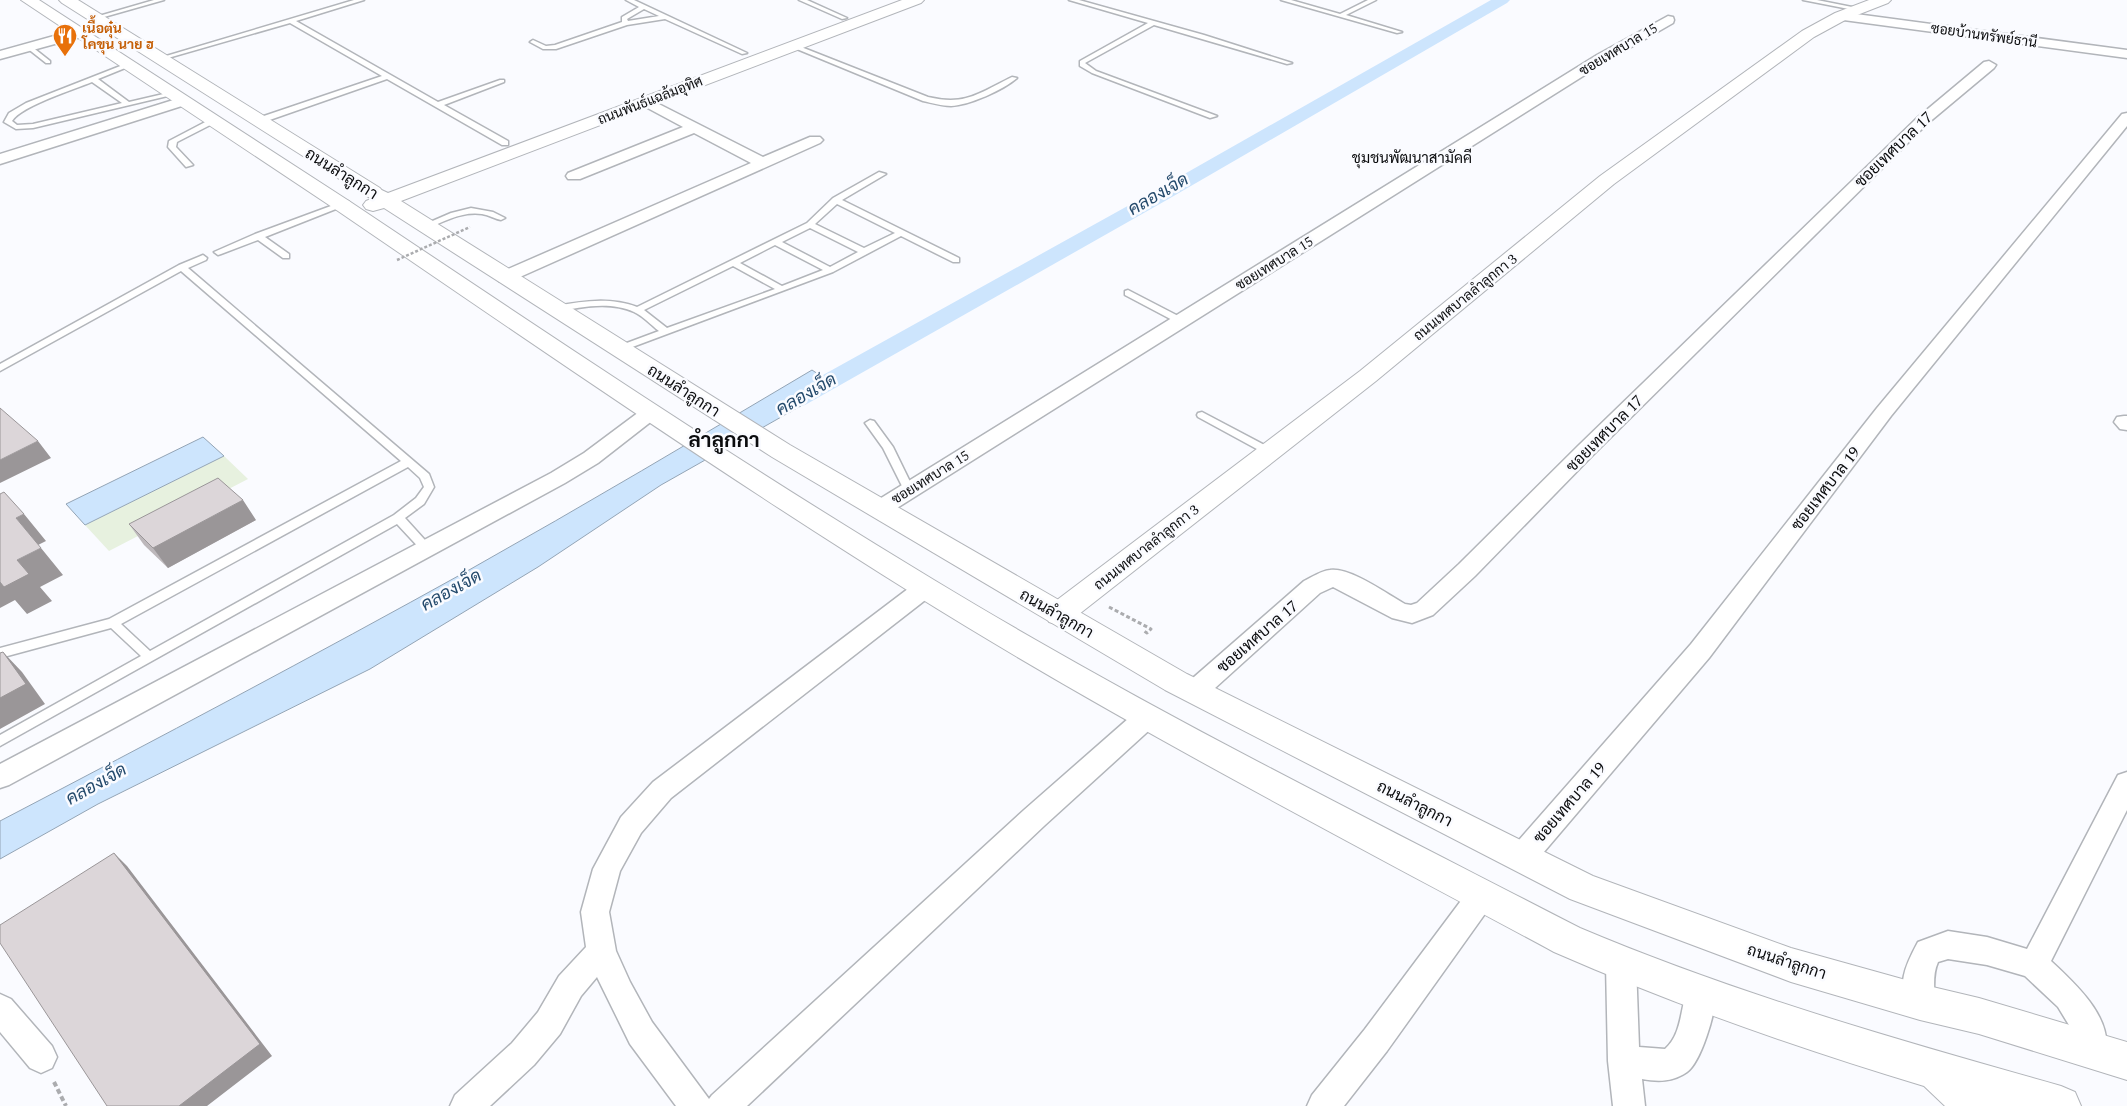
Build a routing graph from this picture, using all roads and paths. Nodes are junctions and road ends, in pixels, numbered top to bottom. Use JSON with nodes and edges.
{"nodes":[{"id":1,"x":29,"y":0,"type":"edge"},
{"id":2,"x":67,"y":0,"type":"edge"},
{"id":3,"x":161,"y":0,"type":"edge"},
{"id":4,"x":361,"y":0,"type":"edge"},
{"id":5,"x":630,"y":0,"type":"edge"},
{"id":6,"x":802,"y":0,"type":"edge"},
{"id":7,"x":892,"y":0,"type":"edge"},
{"id":8,"x":916,"y":0,"type":"edge"},
{"id":9,"x":1072,"y":0,"type":"edge"},
{"id":10,"x":1287,"y":0,"type":"edge"},
{"id":11,"x":1372,"y":0,"type":"edge"},
{"id":12,"x":1806,"y":0,"type":"edge"},
{"id":13,"x":1883,"y":0,"type":"edge"},
{"id":14,"x":644,"y":7,"type":"junction"},
{"id":15,"x":1850,"y":13,"type":"junction"},
{"id":16,"x":1340,"y":16,"type":"junction"},
{"id":17,"x":666,"y":17,"type":"junction"},
{"id":18,"x":95,"y":18,"type":"junction"},
{"id":19,"x":844,"y":18,"type":"junction"},
{"id":20,"x":1668,"y":20,"type":"dead end"},
{"id":21,"x":291,"y":21,"type":"junction"},
{"id":22,"x":626,"y":22,"type":"junction"},
{"id":23,"x":1153,"y":23,"type":"junction"},
{"id":24,"x":1399,"y":32,"type":"dead end"},
{"id":25,"x":79,"y":33,"type":"junction"},
{"id":26,"x":533,"y":42,"type":"dead end"},
{"id":27,"x":794,"y":46,"type":"junction"},
{"id":28,"x":29,"y":47,"type":"junction"},
{"id":29,"x":744,"y":53,"type":"junction"},
{"id":30,"x":2127,"y":54,"type":"edge"},
{"id":31,"x":0,"y":55,"type":"edge"},
{"id":32,"x":159,"y":58,"type":"junction"},
{"id":33,"x":48,"y":62,"type":"dead end"},
{"id":34,"x":1289,"y":63,"type":"dead end"},
{"id":35,"x":128,"y":65,"type":"junction"},
{"id":36,"x":1989,"y":65,"type":"dead end"},
{"id":37,"x":386,"y":76,"type":"junction"},
{"id":38,"x":1014,"y":78,"type":"dead end"},
{"id":39,"x":93,"y":79,"type":"junction"},
{"id":40,"x":502,"y":81,"type":"dead end"},
{"id":41,"x":178,"y":98,"type":"junction"},
{"id":42,"x":647,"y":102,"type":"junction"},
{"id":43,"x":128,"y":104,"type":"junction"},
{"id":44,"x":437,"y":105,"type":"junction"},
{"id":45,"x":1213,"y":116,"type":"dead end"},
{"id":46,"x":2127,"y":118,"type":"edge"},
{"id":47,"x":214,"y":121,"type":"junction"},
{"id":48,"x":258,"y":121,"type":"junction"},
{"id":49,"x":696,"y":127,"type":"junction"},
{"id":50,"x":815,"y":140,"type":"dead end"},
{"id":51,"x":505,"y":144,"type":"junction"},
{"id":52,"x":0,"y":159,"type":"edge"},
{"id":53,"x":763,"y":163,"type":"junction"},
{"id":54,"x":189,"y":165,"type":"dead end"},
{"id":55,"x":882,"y":174,"type":"dead end"},
{"id":56,"x":574,"y":176,"type":"dead end"},
{"id":57,"x":379,"y":196,"type":"junction"},
{"id":58,"x":836,"y":200,"type":"junction"},
{"id":59,"x":347,"y":208,"type":"junction"},
{"id":60,"x":501,"y":218,"type":"dead end"},
{"id":61,"x":810,"y":225,"type":"junction"},
{"id":62,"x":425,"y":226,"type":"junction"},
{"id":63,"x":470,"y":228,"type":"dead end"},
{"id":64,"x":902,"y":232,"type":"junction"},
{"id":65,"x":258,"y":236,"type":"junction"},
{"id":66,"x":775,"y":242,"type":"junction"},
{"id":67,"x":218,"y":252,"type":"dead end"},
{"id":68,"x":864,"y":252,"type":"junction"},
{"id":69,"x":286,"y":256,"type":"dead end"},
{"id":70,"x":203,"y":258,"type":"dead end"},
{"id":71,"x":397,"y":260,"type":"dead end"},
{"id":72,"x":956,"y":260,"type":"dead end"},
{"id":73,"x":733,"y":263,"type":"junction"},
{"id":74,"x":182,"y":267,"type":"junction"},
{"id":75,"x":830,"y":270,"type":"junction"},
{"id":76,"x":505,"y":277,"type":"junction"},
{"id":77,"x":782,"y":289,"type":"junction"},
{"id":78,"x":1128,"y":293,"type":"dead end"},
{"id":79,"x":556,"y":309,"type":"junction"},
{"id":80,"x":638,"y":310,"type":"junction"},
{"id":81,"x":1181,"y":321,"type":"junction"},
{"id":82,"x":665,"y":332,"type":"junction"},
{"id":83,"x":619,"y":349,"type":"junction"},
{"id":84,"x":0,"y":368,"type":"edge"},
{"id":85,"x":652,"y":414,"type":"junction"},
{"id":86,"x":1202,"y":415,"type":"dead end"},
{"id":87,"x":870,"y":423,"type":"dead end"},
{"id":88,"x":1270,"y":452,"type":"junction"},
{"id":89,"x":408,"y":462,"type":"junction"},
{"id":90,"x":909,"y":490,"type":"junction"},
{"id":91,"x":881,"y":508,"type":"junction"},
{"id":92,"x":398,"y":518,"type":"junction"},
{"id":93,"x":428,"y":550,"type":"junction"},
{"id":94,"x":925,"y":588,"type":"junction"},
{"id":95,"x":1102,"y":603,"type":"dead end"},
{"id":96,"x":1059,"y":614,"type":"junction"},
{"id":97,"x":114,"y":623,"type":"junction"},
{"id":98,"x":1147,"y":633,"type":"dead end"},
{"id":99,"x":0,"y":653,"type":"edge"},
{"id":100,"x":149,"y":657,"type":"junction"},
{"id":101,"x":1195,"y":691,"type":"junction"},
{"id":102,"x":1146,"y":718,"type":"junction"},
{"id":103,"x":0,"y":741,"type":"edge"},
{"id":104,"x":0,"y":777,"type":"edge"},
{"id":105,"x":2127,"y":783,"type":"edge"},
{"id":106,"x":1522,"y":857,"type":"junction"},
{"id":107,"x":1482,"y":894,"type":"junction"},
{"id":108,"x":601,"y":951,"type":"junction"},
{"id":109,"x":1621,"y":964,"type":"junction"},
{"id":110,"x":2034,"y":965,"type":"junction"},
{"id":111,"x":1700,"y":994,"type":"junction"},
{"id":112,"x":1920,"y":1002,"type":"junction"},
{"id":113,"x":0,"y":1009,"type":"edge"},
{"id":114,"x":2092,"y":1051,"type":"junction"},
{"id":115,"x":41,"y":1057,"type":"dead end"},
{"id":116,"x":1624,"y":1061,"type":"junction"},
{"id":117,"x":2127,"y":1061,"type":"edge"},
{"id":118,"x":1932,"y":1069,"type":"junction"},
{"id":119,"x":466,"y":1106,"type":"edge"},
{"id":120,"x":696,"y":1106,"type":"edge"},
{"id":121,"x":723,"y":1106,"type":"edge"},
{"id":122,"x":1322,"y":1106,"type":"edge"},
{"id":123,"x":1629,"y":1106,"type":"edge"},
{"id":124,"x":1976,"y":1106,"type":"edge"},
{"id":125,"x":2061,"y":1106,"type":"edge"}],
"edges":[{"from":1,"to":25,"type":"main road","name":"ถนนลำลูกกา"},
{"from":2,"to":18,"type":"main road","name":"ถนนลำลูกกา"},
{"from":3,"to":18,"type":"lane"},
{"from":4,"to":21,"type":"lane"},
{"from":5,"to":14,"type":"lane"},
{"from":6,"to":19,"type":"lane"},
{"from":7,"to":19,"type":"main road","name":"ถนนพันธ์แฉล้มอุทิศ"},
{"from":8,"to":27,"type":"main road","name":"ถนนพันธ์แฉล้มอุทิศ"},
{"from":9,"to":23,"type":"lane"},
{"from":10,"to":16,"type":"lane"},
{"from":11,"to":16,"type":"lane"},
{"from":12,"to":15,"type":"lane"},
{"from":13,"to":15,"type":"main road","name":"ถนนเทศบาลลำลูกกา 3"},
{"from":14,"to":17,"type":"lane"},
{"from":14,"to":22,"type":"lane"},
{"from":15,"to":30,"type":"street","name":"ซอยบ้านทรัพย์ธานี"},
{"from":15,"to":88,"type":"main road","name":"ถนนเทศบาลลำลูกกา 3"},
{"from":16,"to":24,"type":"lane"},
{"from":17,"to":22,"type":"lane"},
{"from":17,"to":29,"type":"lane"},
{"from":18,"to":32,"type":"main road","name":"ถนนลำลูกกา"},
{"from":19,"to":29,"type":"main road","name":"ถนนพันธ์แฉล้มอุทิศ"},
{"from":20,"to":81,"type":"street","name":"ซอยเทศบาล 15"},
{"from":21,"to":32,"type":"lane"},
{"from":21,"to":37,"type":"lane"},
{"from":22,"to":26,"type":"lane"},
{"from":23,"to":34,"type":"lane"},
{"from":23,"to":45,"type":"lane"},
{"from":25,"to":28,"type":"street"},
{"from":25,"to":35,"type":"main road","name":"ถนนลำลูกกา"},
{"from":27,"to":38,"type":"lane"},
{"from":27,"to":42,"type":"main road","name":"ถนนพันธ์แฉล้มอุทิศ"},
{"from":28,"to":31,"type":"street"},
{"from":28,"to":33,"type":"lane"},
{"from":29,"to":51,"type":"main road","name":"ถนนพันธ์แฉล้มอุทิศ"},
{"from":32,"to":48,"type":"main road","name":"ถนนลำลูกกา"},
{"from":35,"to":39,"type":"lane"},
{"from":35,"to":41,"type":"main road","name":"ถนนลำลูกกา"},
{"from":36,"to":101,"type":"street","name":"ซอยเทศบาล 17"},
{"from":37,"to":44,"type":"lane"},
{"from":37,"to":48,"type":"lane"},
{"from":39,"to":43,"type":"lane"},
{"from":39,"to":43,"type":"lane"},
{"from":40,"to":44,"type":"lane"},
{"from":41,"to":43,"type":"lane"},
{"from":41,"to":47,"type":"main road","name":"ถนนลำลูกกา"},
{"from":41,"to":52,"type":"street"},
{"from":42,"to":49,"type":"street"},
{"from":42,"to":57,"type":"main road","name":"ถนนพันธ์แฉล้มอุทิศ"},
{"from":44,"to":51,"type":"lane"},
{"from":46,"to":106,"type":"street","name":"ซอยเทศบาล 19"},
{"from":47,"to":54,"type":"lane"},
{"from":47,"to":59,"type":"main road","name":"ถนนลำลูกกา"},
{"from":48,"to":57,"type":"main road","name":"ถนนลำลูกกา"},
{"from":49,"to":53,"type":"street"},
{"from":49,"to":56,"type":"street"},
{"from":50,"to":53,"type":"street"},
{"from":51,"to":57,"type":"main road","name":"ถนนพันธ์แฉล้มอุทิศ"},
{"from":53,"to":76,"type":"street"},
{"from":55,"to":58,"type":"lane"},
{"from":57,"to":59,"type":"main road"},
{"from":57,"to":62,"type":"main road","name":"ถนนลำลูกกา"},
{"from":58,"to":61,"type":"lane"},
{"from":58,"to":64,"type":"lane"},
{"from":59,"to":65,"type":"lane"},
{"from":59,"to":85,"type":"main road","name":"ถนนลำลูกกา"},
{"from":60,"to":62,"type":"lane"},
{"from":61,"to":66,"type":"lane"},
{"from":61,"to":68,"type":"lane"},
{"from":62,"to":76,"type":"main road","name":"ถนนลำลูกกา"},
{"from":63,"to":71,"type":"path","bridge":true},
{"from":64,"to":68,"type":"lane"},
{"from":64,"to":72,"type":"lane"},
{"from":65,"to":67,"type":"lane"},
{"from":65,"to":69,"type":"lane"},
{"from":66,"to":73,"type":"lane"},
{"from":66,"to":75,"type":"lane"},
{"from":68,"to":75,"type":"lane"},
{"from":70,"to":74,"type":"lane"},
{"from":73,"to":77,"type":"lane"},
{"from":73,"to":80,"type":"lane"},
{"from":74,"to":84,"type":"lane"},
{"from":74,"to":89,"type":"lane"},
{"from":75,"to":77,"type":"lane"},
{"from":76,"to":79,"type":"main road","name":"ถนนลำลูกกา"},
{"from":77,"to":82,"type":"lane"},
{"from":78,"to":81,"type":"lane"},
{"from":79,"to":80,"type":"lane"},
{"from":79,"to":83,"type":"main road","name":"ถนนลำลูกกา"},
{"from":80,"to":82,"type":"lane"},
{"from":81,"to":90,"type":"street","name":"ซอยเทศบาล 15"},
{"from":82,"to":83,"type":"lane"},
{"from":83,"to":91,"type":"main road","name":"ถนนลำลูกกา"},
{"from":85,"to":93,"type":"street"},
{"from":85,"to":94,"type":"main road","name":"ถนนลำลูกกา"},
{"from":86,"to":88,"type":"lane"},
{"from":87,"to":90,"type":"lane"},
{"from":88,"to":96,"type":"main road","name":"ถนนเทศบาลลำลูกกา 3"},
{"from":89,"to":92,"type":"lane"},
{"from":89,"to":97,"type":"lane"},
{"from":90,"to":91,"type":"street","name":"ซอยเทศบาล 15"},
{"from":91,"to":96,"type":"main road","name":"ถนนลำลูกกา"},
{"from":92,"to":93,"type":"lane"},
{"from":92,"to":100,"type":"lane"},
{"from":93,"to":104,"type":"street"},
{"from":94,"to":102,"type":"main road","name":"ถนนลำลูกกา"},
{"from":94,"to":108,"type":"street"},
{"from":95,"to":98,"type":"path"},
{"from":96,"to":101,"type":"main road","name":"ถนนลำลูกกา"},
{"from":97,"to":99,"type":"lane"},
{"from":97,"to":100,"type":"lane"},
{"from":100,"to":103,"type":"lane"},
{"from":101,"to":106,"type":"main road","name":"ถนนลำลูกกา"},
{"from":102,"to":107,"type":"main road","name":"ถนนลำลูกกา"},
{"from":102,"to":121,"type":"street"},
{"from":105,"to":110,"type":"street"},
{"from":106,"to":112,"type":"main road","name":"ถนนลำลูกกา"},
{"from":107,"to":109,"type":"main road","name":"ถนนลำลูกกา"},
{"from":107,"to":122,"type":"street"},
{"from":108,"to":119,"type":"street"},
{"from":108,"to":120,"type":"street"},
{"from":109,"to":111,"type":"main road","name":"ถนนลำลูกกา"},
{"from":109,"to":116,"type":"street"},
{"from":110,"to":112,"type":"street"},
{"from":110,"to":114,"type":"street"},
{"from":111,"to":116,"type":"street"},
{"from":111,"to":118,"type":"main road","name":"ถนนลำลูกกา"},
{"from":112,"to":114,"type":"main road","name":"ถนนลำลูกกา"},
{"from":113,"to":115,"type":"street"},
{"from":114,"to":117,"type":"main road","name":"ถนนลำลูกกา"},
{"from":116,"to":123,"type":"street"},
{"from":118,"to":124,"type":"main road"},
{"from":118,"to":125,"type":"main road","name":"ถนนลำลูกกา"}]}
